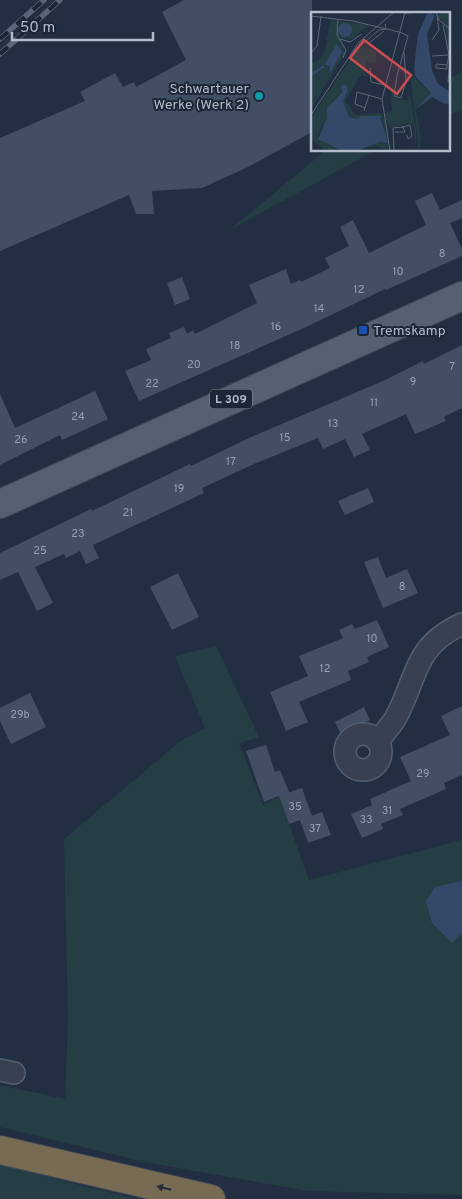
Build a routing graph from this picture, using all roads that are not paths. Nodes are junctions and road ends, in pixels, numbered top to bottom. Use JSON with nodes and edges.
{"nodes":[{"id":1,"x":462,"y":296,"type":"edge"},
{"id":2,"x":0,"y":504,"type":"edge"},
{"id":3,"x":462,"y":624,"type":"edge"},
{"id":4,"x":378,"y":741,"type":"dead end"},
{"id":5,"x":0,"y":1150,"type":"edge"},
{"id":6,"x":211,"y":1199,"type":"edge"}],
"edges":[{"from":1,"to":2,"type":"main road","number":"L 309"},
{"from":3,"to":4,"type":"street"},
{"from":6,"to":5,"type":"highway","one_way":true}]}
